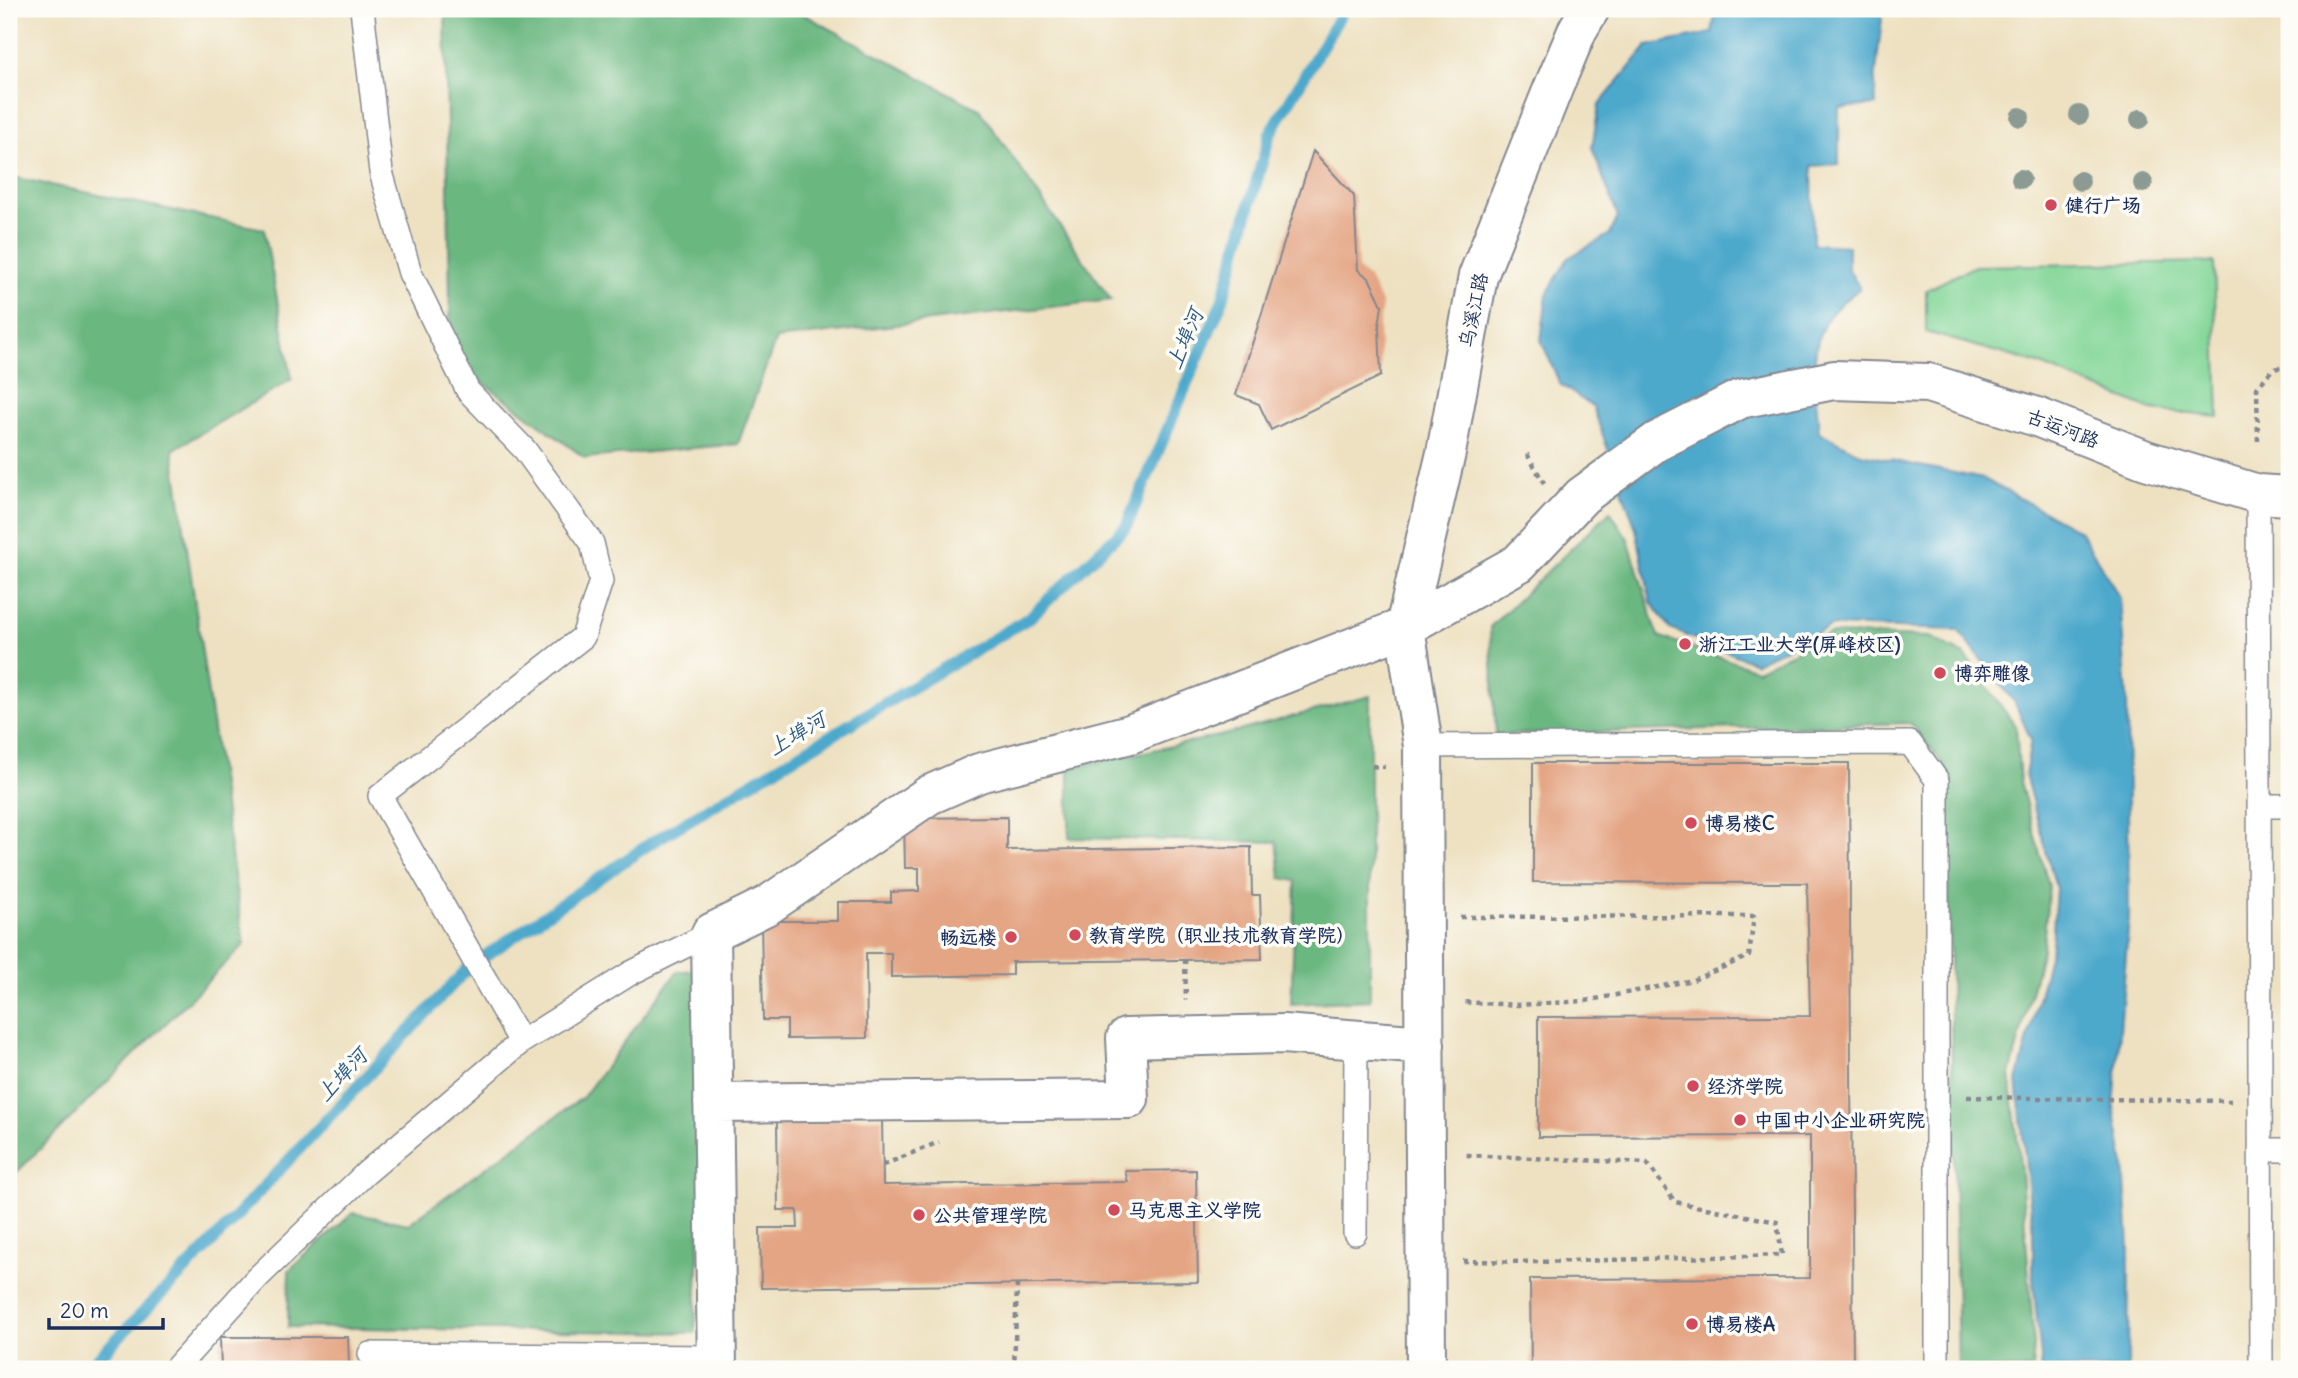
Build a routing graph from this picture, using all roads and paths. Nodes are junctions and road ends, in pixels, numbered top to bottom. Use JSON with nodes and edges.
{"nodes":[{"id":1,"x":362,"y":9,"type":"edge"},
{"id":2,"x":1590,"y":9,"type":"edge"},
{"id":3,"x":2289,"y":363,"type":"edge"},
{"id":4,"x":2258,"y":441,"type":"dead end"},
{"id":5,"x":2274,"y":495,"type":"edge"},
{"id":6,"x":1405,"y":627,"type":"junction"},
{"id":7,"x":1423,"y":746,"type":"junction"},
{"id":8,"x":2260,"y":806,"type":"junction"},
{"id":9,"x":2289,"y":806,"type":"edge"},
{"id":10,"x":1424,"y":917,"type":"junction"},
{"id":11,"x":711,"y":933,"type":"junction"},
{"id":12,"x":1424,"y":1001,"type":"junction"},
{"id":13,"x":1356,"y":1040,"type":"junction"},
{"id":14,"x":521,"y":1042,"type":"junction"},
{"id":15,"x":1424,"y":1045,"type":"junction"},
{"id":16,"x":1936,"y":1096,"type":"junction"},
{"id":17,"x":2260,"y":1101,"type":"junction"},
{"id":18,"x":713,"y":1103,"type":"junction"},
{"id":19,"x":2260,"y":1150,"type":"junction"},
{"id":20,"x":2289,"y":1150,"type":"edge"},
{"id":21,"x":1425,"y":1153,"type":"junction"},
{"id":22,"x":1355,"y":1234,"type":"dead end"},
{"id":23,"x":1425,"y":1261,"type":"junction"},
{"id":24,"x":1017,"y":1285,"type":"dead end"},
{"id":25,"x":370,"y":1354,"type":"dead end"},
{"id":26,"x":717,"y":1363,"type":"edge"},
{"id":27,"x":175,"y":1369,"type":"edge"},
{"id":28,"x":1014,"y":1369,"type":"edge"},
{"id":29,"x":1426,"y":1369,"type":"edge"},
{"id":30,"x":1937,"y":1369,"type":"edge"},
{"id":31,"x":2262,"y":1369,"type":"edge"}],
"edges":[{"from":1,"to":14,"type":"lane"},
{"from":2,"to":6,"type":"street","name":"乌溪江路"},
{"from":3,"to":4,"type":"path"},
{"from":5,"to":6,"type":"street","name":"古运河路"},
{"from":5,"to":8,"type":"lane"},
{"from":6,"to":7,"type":"street"},
{"from":6,"to":11,"type":"street","name":"古运河路"},
{"from":7,"to":10,"type":"street"},
{"from":7,"to":16,"type":"lane"},
{"from":8,"to":9,"type":"lane"},
{"from":8,"to":17,"type":"lane"},
{"from":10,"to":12,"type":"street"},
{"from":10,"to":12,"type":"path"},
{"from":11,"to":14,"type":"lane"},
{"from":11,"to":18,"type":"street"},
{"from":12,"to":15,"type":"street"},
{"from":13,"to":15,"type":"street"},
{"from":13,"to":18,"type":"street"},
{"from":13,"to":22,"type":"lane"},
{"from":14,"to":27,"type":"lane"},
{"from":15,"to":21,"type":"street"},
{"from":16,"to":17,"type":"path"},
{"from":16,"to":30,"type":"lane"},
{"from":17,"to":19,"type":"lane"},
{"from":18,"to":26,"type":"street"},
{"from":19,"to":20,"type":"lane"},
{"from":19,"to":31,"type":"lane"},
{"from":21,"to":23,"type":"street"},
{"from":21,"to":23,"type":"path"},
{"from":23,"to":29,"type":"street"},
{"from":24,"to":28,"type":"path"},
{"from":25,"to":26,"type":"lane"}]}
